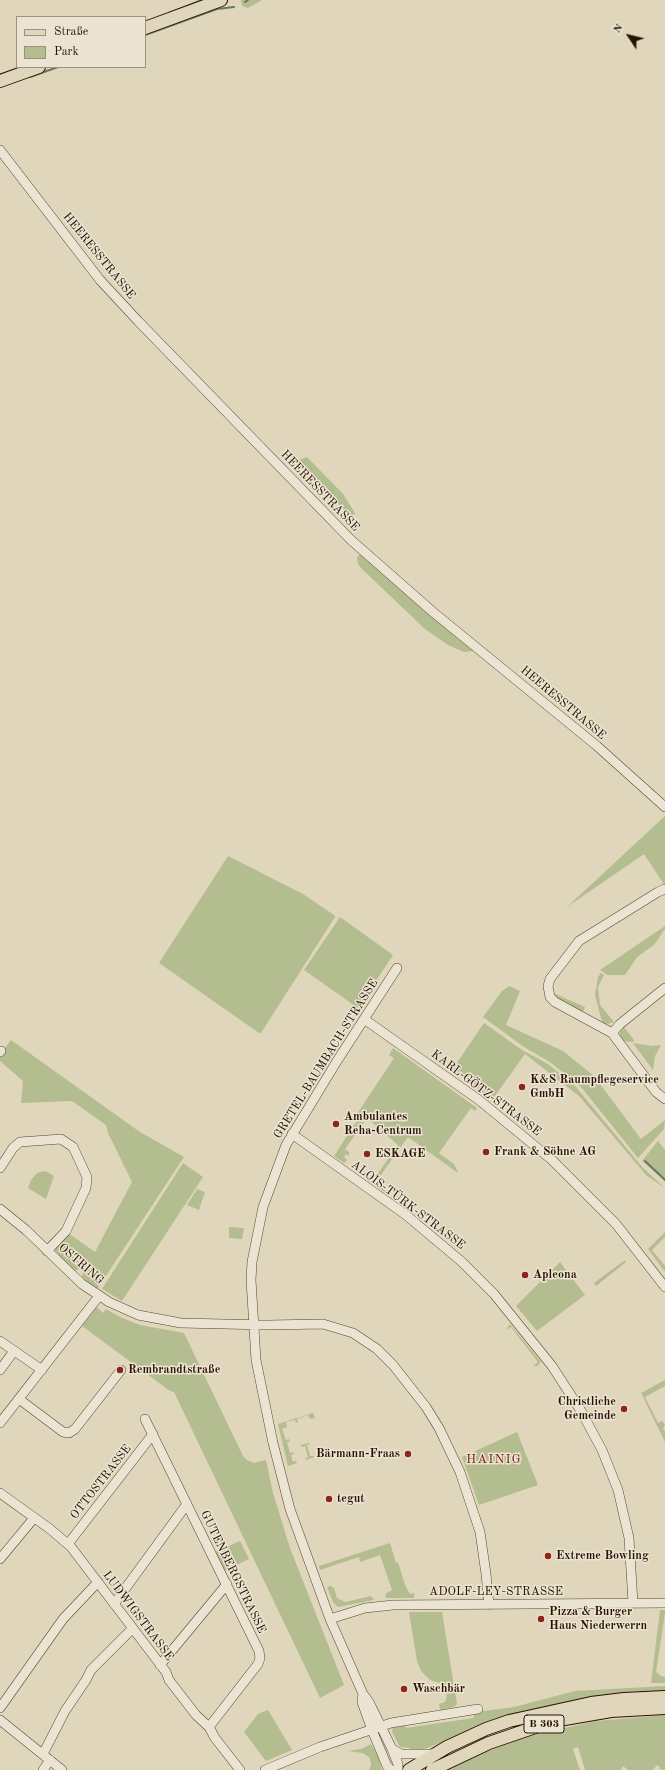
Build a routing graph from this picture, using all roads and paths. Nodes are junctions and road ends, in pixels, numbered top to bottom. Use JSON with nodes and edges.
{"nodes":[{"id":1,"x":221,"y":0,"type":"edge"},
{"id":2,"x":146,"y":28,"type":"edge"},
{"id":3,"x":36,"y":68,"type":"edge"},
{"id":4,"x":0,"y":81,"type":"edge"},
{"id":5,"x":0,"y":150,"type":"edge"},
{"id":6,"x":665,"y":807,"type":"edge"},
{"id":7,"x":665,"y":889,"type":"edge"},
{"id":8,"x":397,"y":968,"type":"dead end"},
{"id":9,"x":665,"y":988,"type":"edge"},
{"id":10,"x":364,"y":1019,"type":"junction"},
{"id":11,"x":612,"y":1033,"type":"junction"},
{"id":12,"x":665,"y":1099,"type":"edge"},
{"id":13,"x":292,"y":1134,"type":"junction"},
{"id":14,"x":0,"y":1168,"type":"edge"},
{"id":15,"x":0,"y":1209,"type":"edge"},
{"id":16,"x":47,"y":1251,"type":"junction"},
{"id":17,"x":665,"y":1287,"type":"edge"},
{"id":18,"x":99,"y":1296,"type":"junction"},
{"id":19,"x":253,"y":1325,"type":"junction"},
{"id":20,"x":0,"y":1341,"type":"edge"},
{"id":21,"x":14,"y":1351,"type":"junction"},
{"id":22,"x":0,"y":1370,"type":"edge"},
{"id":23,"x":42,"y":1370,"type":"junction"},
{"id":24,"x":121,"y":1370,"type":"dead end"},
{"id":25,"x":19,"y":1399,"type":"junction"},
{"id":26,"x":145,"y":1419,"type":"dead end"},
{"id":27,"x":0,"y":1423,"type":"edge"},
{"id":28,"x":153,"y":1434,"type":"junction"},
{"id":29,"x":0,"y":1493,"type":"edge"},
{"id":30,"x":186,"y":1504,"type":"junction"},
{"id":31,"x":34,"y":1518,"type":"junction"},
{"id":32,"x":68,"y":1544,"type":"junction"},
{"id":33,"x":0,"y":1559,"type":"edge"},
{"id":34,"x":98,"y":1582,"type":"junction"},
{"id":35,"x":226,"y":1584,"type":"junction"},
{"id":36,"x":633,"y":1603,"type":"junction"},
{"id":37,"x":665,"y":1603,"type":"edge"},
{"id":38,"x":114,"y":1604,"type":"junction"},
{"id":39,"x":489,"y":1605,"type":"junction"},
{"id":40,"x":330,"y":1619,"type":"junction"},
{"id":41,"x":132,"y":1629,"type":"junction"},
{"id":42,"x":160,"y":1665,"type":"junction"},
{"id":43,"x":362,"y":1694,"type":"junction"},
{"id":44,"x":665,"y":1697,"type":"edge"},
{"id":45,"x":0,"y":1708,"type":"edge"},
{"id":46,"x":665,"y":1708,"type":"edge"},
{"id":47,"x":478,"y":1709,"type":"dead end"},
{"id":48,"x":0,"y":1720,"type":"edge"},
{"id":49,"x":208,"y":1727,"type":"junction"},
{"id":50,"x":381,"y":1727,"type":"junction"},
{"id":51,"x":372,"y":1730,"type":"junction"},
{"id":52,"x":392,"y":1749,"type":"junction"},
{"id":53,"x":434,"y":1754,"type":"junction"},
{"id":54,"x":46,"y":1757,"type":"junction"},
{"id":55,"x":43,"y":1770,"type":"edge"},
{"id":56,"x":62,"y":1770,"type":"edge"},
{"id":57,"x":240,"y":1770,"type":"edge"},
{"id":58,"x":265,"y":1770,"type":"edge"},
{"id":59,"x":392,"y":1770,"type":"edge"},
{"id":60,"x":398,"y":1770,"type":"edge"},
{"id":61,"x":409,"y":1770,"type":"edge"},
{"id":62,"x":432,"y":1770,"type":"edge"}],
"edges":[{"from":1,"to":2,"type":"main road"},
{"from":3,"to":4,"type":"main road"},
{"from":5,"to":6,"type":"street","name":"HEERESSTRASSE"},
{"from":7,"to":11,"type":"street"},
{"from":8,"to":10,"type":"street","name":"GRETEL-BAUMBACH-STRASSE"},
{"from":9,"to":11,"type":"street"},
{"from":10,"to":13,"type":"street","name":"GRETEL-BAUMBACH-STRASSE"},
{"from":10,"to":17,"type":"street","name":"KARL-GÖTZ-STRASSE"},
{"from":11,"to":12,"type":"street"},
{"from":13,"to":19,"type":"street","name":"GRETEL-BAUMBACH-STRASSE"},
{"from":13,"to":36,"type":"street","name":"ALOIS-TÜRK-STRASSE"},
{"from":14,"to":16,"type":"street","name":"OSTRING"},
{"from":15,"to":16,"type":"street","name":"OSTRING"},
{"from":16,"to":18,"type":"street","name":"OSTRING"},
{"from":18,"to":19,"type":"street","name":"OSTRING"},
{"from":18,"to":23,"type":"street"},
{"from":19,"to":39,"type":"street","name":"OSTRING"},
{"from":19,"to":40,"type":"street","name":"GRETEL-BAUMBACH-STRASSE"},
{"from":20,"to":21,"type":"street"},
{"from":21,"to":22,"type":"street"},
{"from":21,"to":23,"type":"street"},
{"from":23,"to":25,"type":"street"},
{"from":24,"to":25,"type":"street"},
{"from":25,"to":27,"type":"street"},
{"from":26,"to":28,"type":"street","name":"GUTENBERGSTRASSE"},
{"from":28,"to":30,"type":"street","name":"GUTENBERGSTRASSE"},
{"from":28,"to":32,"type":"street","name":"OTTOSTRASSE"},
{"from":29,"to":31,"type":"street","name":"LUDWIGSTRASSE"},
{"from":30,"to":35,"type":"street","name":"GUTENBERGSTRASSE"},
{"from":30,"to":38,"type":"street"},
{"from":31,"to":32,"type":"street","name":"LUDWIGSTRASSE"},
{"from":31,"to":33,"type":"street"},
{"from":32,"to":34,"type":"street","name":"LUDWIGSTRASSE"},
{"from":34,"to":38,"type":"street","name":"LUDWIGSTRASSE"},
{"from":34,"to":45,"type":"street"},
{"from":35,"to":42,"type":"street"},
{"from":35,"to":49,"type":"street","name":"GUTENBERGSTRASSE"},
{"from":36,"to":37,"type":"street","name":"ADOLF-LEY-STRASSE"},
{"from":36,"to":39,"type":"street","name":"ADOLF-LEY-STRASSE"},
{"from":38,"to":41,"type":"street","name":"LUDWIGSTRASSE"},
{"from":39,"to":40,"type":"street","name":"ADOLF-LEY-STRASSE"},
{"from":40,"to":43,"type":"street","name":"GRETEL-BAUMBACH-STRASSE"},
{"from":41,"to":42,"type":"street","name":"LUDWIGSTRASSE"},
{"from":41,"to":54,"type":"street"},
{"from":42,"to":49,"type":"street","name":"LUDWIGSTRASSE"},
{"from":43,"to":50,"type":"street","name":"GRETEL-BAUMBACH-STRASSE"},
{"from":43,"to":51,"type":"street","name":"GRETEL-BAUMBACH-STRASSE"},
{"from":44,"to":53,"type":"main road","number":"B 303"},
{"from":46,"to":62,"type":"main road","number":"B 303"},
{"from":47,"to":50,"type":"street"},
{"from":48,"to":54,"type":"street"},
{"from":49,"to":57,"type":"street","name":"LUDWIGSTRASSE"},
{"from":50,"to":51,"type":"street"},
{"from":50,"to":52,"type":"street","name":"GRETEL-BAUMBACH-STRASSE"},
{"from":51,"to":58,"type":"street"},
{"from":51,"to":59,"type":"street","name":"GRETEL-BAUMBACH-STRASSE"},
{"from":52,"to":53,"type":"street"},
{"from":52,"to":60,"type":"street","name":"GRETEL-BAUMBACH-STRASSE"},
{"from":53,"to":61,"type":"main road","number":"B 303"},
{"from":54,"to":55,"type":"street"},
{"from":54,"to":56,"type":"street"}]}
